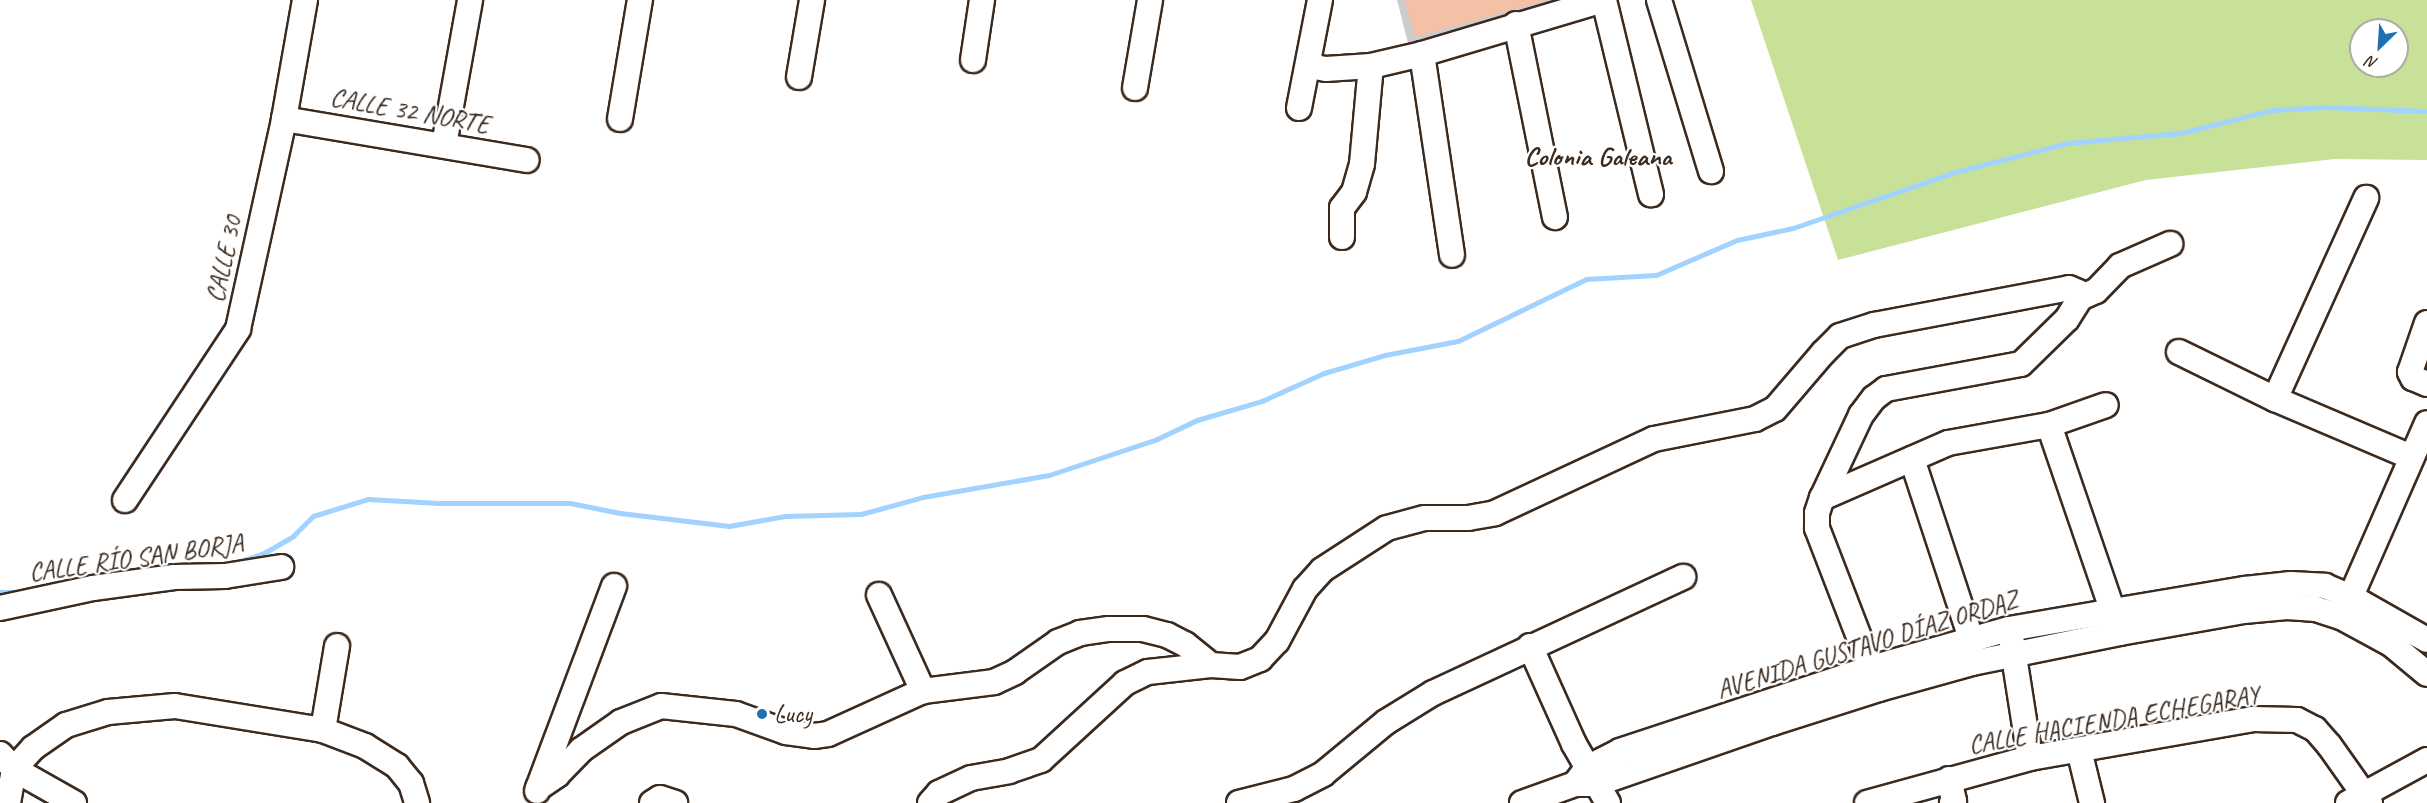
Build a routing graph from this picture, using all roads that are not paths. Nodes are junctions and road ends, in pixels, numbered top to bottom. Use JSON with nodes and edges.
{"nodes":[{"id":1,"x":305,"y":0,"type":"edge"},
{"id":2,"x":470,"y":0,"type":"edge"},
{"id":3,"x":640,"y":0,"type":"edge"},
{"id":4,"x":812,"y":0,"type":"edge"},
{"id":5,"x":982,"y":0,"type":"edge"},
{"id":6,"x":1150,"y":0,"type":"edge"},
{"id":7,"x":1320,"y":0,"type":"edge"},
{"id":8,"x":1604,"y":0,"type":"edge"},
{"id":9,"x":1659,"y":0,"type":"edge"},
{"id":10,"x":1516,"y":24,"type":"junction"},
{"id":11,"x":1422,"y":54,"type":"junction"},
{"id":12,"x":973,"y":60,"type":"dead end"},
{"id":13,"x":1308,"y":66,"type":"junction"},
{"id":14,"x":1371,"y":66,"type":"junction"},
{"id":15,"x":799,"y":77,"type":"dead end"},
{"id":16,"x":1135,"y":88,"type":"dead end"},
{"id":17,"x":1299,"y":108,"type":"dead end"},
{"id":18,"x":284,"y":119,"type":"junction"},
{"id":19,"x":620,"y":119,"type":"dead end"},
{"id":20,"x":444,"y":145,"type":"junction"},
{"id":21,"x":527,"y":160,"type":"dead end"},
{"id":22,"x":1711,"y":171,"type":"dead end"},
{"id":23,"x":1651,"y":194,"type":"dead end"},
{"id":24,"x":2366,"y":198,"type":"dead end"},
{"id":25,"x":1556,"y":217,"type":"dead end"},
{"id":26,"x":1342,"y":237,"type":"dead end"},
{"id":27,"x":2170,"y":244,"type":"dead end"},
{"id":28,"x":1452,"y":255,"type":"dead end"},
{"id":29,"x":2080,"y":298,"type":"junction"},
{"id":30,"x":2427,"y":323,"type":"edge"},
{"id":31,"x":2179,"y":352,"type":"dead end"},
{"id":32,"x":2423,"y":383,"type":"edge"},
{"id":33,"x":2275,"y":399,"type":"junction"},
{"id":34,"x":2106,"y":405,"type":"dead end"},
{"id":35,"x":2427,"y":423,"type":"edge"},
{"id":36,"x":2049,"y":425,"type":"junction"},
{"id":37,"x":2411,"y":457,"type":"junction"},
{"id":38,"x":1912,"y":459,"type":"junction"},
{"id":39,"x":1822,"y":498,"type":"junction"},
{"id":40,"x":124,"y":500,"type":"dead end"},
{"id":41,"x":280,"y":567,"type":"dead end"},
{"id":42,"x":1683,"y":577,"type":"dead end"},
{"id":43,"x":614,"y":586,"type":"dead end"},
{"id":44,"x":879,"y":595,"type":"dead end"},
{"id":45,"x":2346,"y":607,"type":"junction"},
{"id":46,"x":0,"y":608,"type":"edge"},
{"id":47,"x":2117,"y":622,"type":"junction"},
{"id":48,"x":2009,"y":629,"type":"junction"},
{"id":49,"x":1971,"y":638,"type":"junction"},
{"id":50,"x":2427,"y":640,"type":"edge"},
{"id":51,"x":338,"y":646,"type":"dead end"},
{"id":52,"x":1530,"y":646,"type":"junction"},
{"id":53,"x":2014,"y":653,"type":"junction"},
{"id":54,"x":1972,"y":663,"type":"junction"},
{"id":55,"x":1211,"y":665,"type":"junction"},
{"id":56,"x":2427,"y":674,"type":"edge"},
{"id":57,"x":1875,"y":679,"type":"junction"},
{"id":58,"x":923,"y":691,"type":"junction"},
{"id":59,"x":323,"y":730,"type":"junction"},
{"id":60,"x":2079,"y":750,"type":"junction"},
{"id":61,"x":2030,"y":758,"type":"junction"},
{"id":62,"x":2427,"y":760,"type":"edge"},
{"id":63,"x":7,"y":762,"type":"edge"},
{"id":64,"x":1591,"y":785,"type":"edge"},
{"id":65,"x":535,"y":795,"type":"edge"},
{"id":66,"x":1953,"y":796,"type":"edge"},
{"id":67,"x":2361,"y":799,"type":"edge"},
{"id":68,"x":8,"y":803,"type":"edge"},
{"id":69,"x":74,"y":803,"type":"edge"},
{"id":70,"x":417,"y":803,"type":"edge"},
{"id":71,"x":652,"y":803,"type":"edge"},
{"id":72,"x":675,"y":803,"type":"edge"},
{"id":73,"x":930,"y":803,"type":"edge"},
{"id":74,"x":1239,"y":803,"type":"edge"},
{"id":75,"x":1522,"y":803,"type":"edge"},
{"id":76,"x":1867,"y":803,"type":"edge"},
{"id":77,"x":2092,"y":803,"type":"edge"}],
"edges":[{"from":1,"to":18,"type":"street","name":"CALLE 30"},
{"from":2,"to":20,"type":"street"},
{"from":3,"to":19,"type":"street"},
{"from":4,"to":15,"type":"street"},
{"from":5,"to":12,"type":"street"},
{"from":6,"to":16,"type":"street"},
{"from":7,"to":13,"type":"street"},
{"from":8,"to":10,"type":"street"},
{"from":8,"to":23,"type":"street"},
{"from":9,"to":22,"type":"street"},
{"from":10,"to":11,"type":"street"},
{"from":10,"to":25,"type":"street"},
{"from":11,"to":14,"type":"street"},
{"from":11,"to":28,"type":"street"},
{"from":13,"to":14,"type":"street"},
{"from":13,"to":17,"type":"street"},
{"from":14,"to":26,"type":"street"},
{"from":18,"to":20,"type":"street","name":"CALLE 32 NORTE"},
{"from":18,"to":40,"type":"street","name":"CALLE 30"},
{"from":20,"to":21,"type":"street","name":"CALLE 32 NORTE"},
{"from":24,"to":33,"type":"street"},
{"from":27,"to":29,"type":"street"},
{"from":29,"to":39,"type":"street"},
{"from":29,"to":55,"type":"street"},
{"from":30,"to":32,"type":"street"},
{"from":31,"to":33,"type":"street"},
{"from":33,"to":37,"type":"street"},
{"from":34,"to":36,"type":"street"},
{"from":35,"to":37,"type":"street"},
{"from":36,"to":38,"type":"street"},
{"from":36,"to":47,"type":"street"},
{"from":37,"to":45,"type":"street"},
{"from":38,"to":39,"type":"street"},
{"from":38,"to":49,"type":"street"},
{"from":39,"to":57,"type":"street"},
{"from":41,"to":46,"type":"street","name":"CALLE RÍO SAN BORJA"},
{"from":42,"to":52,"type":"street"},
{"from":43,"to":65,"type":"street"},
{"from":44,"to":58,"type":"street"},
{"from":45,"to":47,"type":"street","name":"AVENIDA GUSTAVO DÍAZ ORDAZ"},
{"from":45,"to":50,"type":"street","name":"AVENIDA GUSTAVO DÍAZ ORDAZ"},
{"from":45,"to":56,"type":"street","name":"AVENIDA GUSTAVO DÍAZ ORDAZ"},
{"from":47,"to":48,"type":"street","name":"AVENIDA GUSTAVO DÍAZ ORDAZ"},
{"from":47,"to":53,"type":"street","name":"AVENIDA GUSTAVO DÍAZ ORDAZ"},
{"from":48,"to":49,"type":"street","name":"AVENIDA GUSTAVO DÍAZ ORDAZ"},
{"from":48,"to":53,"type":"street"},
{"from":49,"to":54,"type":"street"},
{"from":49,"to":57,"type":"street","name":"AVENIDA GUSTAVO DÍAZ ORDAZ"},
{"from":51,"to":59,"type":"street"},
{"from":52,"to":64,"type":"street"},
{"from":52,"to":74,"type":"street"},
{"from":53,"to":54,"type":"street","name":"AVENIDA GUSTAVO DÍAZ ORDAZ"},
{"from":53,"to":61,"type":"street"},
{"from":54,"to":57,"type":"street","name":"AVENIDA GUSTAVO DÍAZ ORDAZ"},
{"from":55,"to":58,"type":"street"},
{"from":55,"to":73,"type":"street"},
{"from":57,"to":64,"type":"street","name":"AVENIDA GUSTAVO DÍAZ ORDAZ"},
{"from":58,"to":65,"type":"street"},
{"from":59,"to":63,"type":"street"},
{"from":59,"to":70,"type":"street"},
{"from":60,"to":61,"type":"street","name":"CALLE HACIENDA ECHEGARAY"},
{"from":60,"to":67,"type":"street","name":"CALLE HACIENDA ECHEGARAY"},
{"from":60,"to":77,"type":"street"},
{"from":61,"to":66,"type":"street","name":"CALLE HACIENDA ECHEGARAY"},
{"from":62,"to":67,"type":"street"},
{"from":63,"to":68,"type":"street"},
{"from":63,"to":69,"type":"street"},
{"from":64,"to":75,"type":"street","name":"AVENIDA GUSTAVO DÍAZ ORDAZ"},
{"from":66,"to":76,"type":"street","name":"CALLE HACIENDA ECHEGARAY"},
{"from":71,"to":72,"type":"street"}]}
